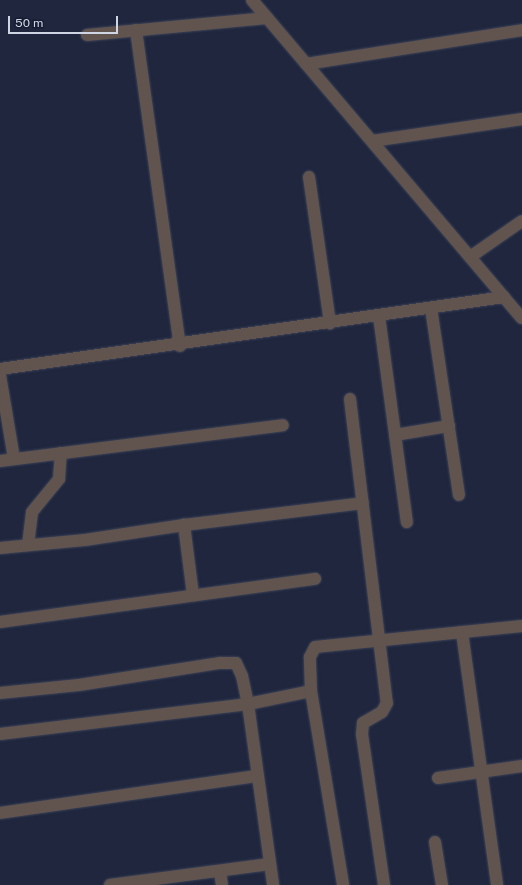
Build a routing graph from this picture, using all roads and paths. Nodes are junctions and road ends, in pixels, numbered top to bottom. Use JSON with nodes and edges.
{"nodes":[{"id":1,"x":252,"y":0,"type":"edge"},
{"id":2,"x":267,"y":18,"type":"junction"},
{"id":3,"x":136,"y":30,"type":"junction"},
{"id":4,"x":522,"y":30,"type":"edge"},
{"id":5,"x":87,"y":35,"type":"dead end"},
{"id":6,"x":306,"y":64,"type":"junction"},
{"id":7,"x":522,"y":119,"type":"edge"},
{"id":8,"x":372,"y":141,"type":"junction"},
{"id":9,"x":309,"y":176,"type":"dead end"},
{"id":10,"x":522,"y":221,"type":"edge"},
{"id":11,"x":470,"y":257,"type":"junction"},
{"id":12,"x":504,"y":298,"type":"junction"},
{"id":13,"x":431,"y":308,"type":"junction"},
{"id":14,"x":380,"y":316,"type":"junction"},
{"id":15,"x":522,"y":318,"type":"edge"},
{"id":16,"x":330,"y":323,"type":"junction"},
{"id":17,"x":180,"y":346,"type":"junction"},
{"id":18,"x":0,"y":369,"type":"edge"},
{"id":19,"x":0,"y":375,"type":"edge"},
{"id":20,"x":350,"y":399,"type":"dead end"},
{"id":21,"x":283,"y":425,"type":"dead end"},
{"id":22,"x":449,"y":426,"type":"junction"},
{"id":23,"x":395,"y":435,"type":"junction"},
{"id":24,"x":61,"y":453,"type":"junction"},
{"id":25,"x":14,"y":459,"type":"junction"},
{"id":26,"x":0,"y":461,"type":"edge"},
{"id":27,"x":459,"y":495,"type":"dead end"},
{"id":28,"x":363,"y":503,"type":"junction"},
{"id":29,"x":407,"y":522,"type":"dead end"},
{"id":30,"x":184,"y":525,"type":"junction"},
{"id":31,"x":28,"y":545,"type":"junction"},
{"id":32,"x":0,"y":548,"type":"edge"},
{"id":33,"x":315,"y":579,"type":"dead end"},
{"id":34,"x":193,"y":595,"type":"junction"},
{"id":35,"x":0,"y":622,"type":"edge"},
{"id":36,"x":522,"y":626,"type":"edge"},
{"id":37,"x":462,"y":632,"type":"junction"},
{"id":38,"x":380,"y":640,"type":"junction"},
{"id":39,"x":311,"y":691,"type":"junction"},
{"id":40,"x":0,"y":693,"type":"edge"},
{"id":41,"x":248,"y":704,"type":"junction"},
{"id":42,"x":0,"y":734,"type":"edge"},
{"id":43,"x":522,"y":766,"type":"edge"},
{"id":44,"x":481,"y":772,"type":"junction"},
{"id":45,"x":257,"y":776,"type":"junction"},
{"id":46,"x":438,"y":778,"type":"dead end"},
{"id":47,"x":0,"y":813,"type":"edge"},
{"id":48,"x":435,"y":842,"type":"dead end"},
{"id":49,"x":270,"y":864,"type":"junction"},
{"id":50,"x":220,"y":870,"type":"junction"},
{"id":51,"x":110,"y":885,"type":"edge"},
{"id":52,"x":222,"y":885,"type":"edge"},
{"id":53,"x":273,"y":885,"type":"edge"},
{"id":54,"x":343,"y":885,"type":"edge"},
{"id":55,"x":384,"y":885,"type":"edge"},
{"id":56,"x":442,"y":885,"type":"edge"},
{"id":57,"x":497,"y":885,"type":"edge"}],
"edges":[{"from":1,"to":2,"type":"street"},
{"from":2,"to":3,"type":"street"},
{"from":2,"to":6,"type":"street"},
{"from":3,"to":5,"type":"street"},
{"from":3,"to":17,"type":"street"},
{"from":4,"to":6,"type":"street"},
{"from":6,"to":8,"type":"street"},
{"from":7,"to":8,"type":"street"},
{"from":8,"to":11,"type":"street"},
{"from":9,"to":16,"type":"street"},
{"from":10,"to":11,"type":"street"},
{"from":11,"to":12,"type":"street"},
{"from":12,"to":13,"type":"street"},
{"from":12,"to":15,"type":"street"},
{"from":13,"to":14,"type":"street"},
{"from":13,"to":22,"type":"street"},
{"from":14,"to":16,"type":"street"},
{"from":14,"to":23,"type":"street"},
{"from":16,"to":17,"type":"street"},
{"from":17,"to":18,"type":"street"},
{"from":19,"to":25,"type":"street"},
{"from":20,"to":28,"type":"street"},
{"from":21,"to":24,"type":"street"},
{"from":22,"to":23,"type":"street"},
{"from":22,"to":27,"type":"street"},
{"from":23,"to":29,"type":"street"},
{"from":24,"to":25,"type":"street"},
{"from":24,"to":31,"type":"street"},
{"from":25,"to":26,"type":"street"},
{"from":28,"to":30,"type":"street"},
{"from":28,"to":38,"type":"street"},
{"from":30,"to":31,"type":"street"},
{"from":30,"to":34,"type":"street"},
{"from":31,"to":32,"type":"street"},
{"from":33,"to":34,"type":"street"},
{"from":34,"to":35,"type":"street"},
{"from":36,"to":37,"type":"street"},
{"from":37,"to":38,"type":"street"},
{"from":37,"to":44,"type":"street"},
{"from":38,"to":39,"type":"street"},
{"from":38,"to":55,"type":"street"},
{"from":39,"to":41,"type":"street"},
{"from":39,"to":54,"type":"street"},
{"from":40,"to":41,"type":"street"},
{"from":41,"to":42,"type":"street"},
{"from":41,"to":45,"type":"street"},
{"from":43,"to":44,"type":"street"},
{"from":44,"to":46,"type":"street"},
{"from":44,"to":57,"type":"street"},
{"from":45,"to":47,"type":"street"},
{"from":45,"to":49,"type":"street"},
{"from":48,"to":56,"type":"street"},
{"from":49,"to":50,"type":"street"},
{"from":49,"to":53,"type":"street"},
{"from":50,"to":51,"type":"street"},
{"from":50,"to":52,"type":"street"}]}
